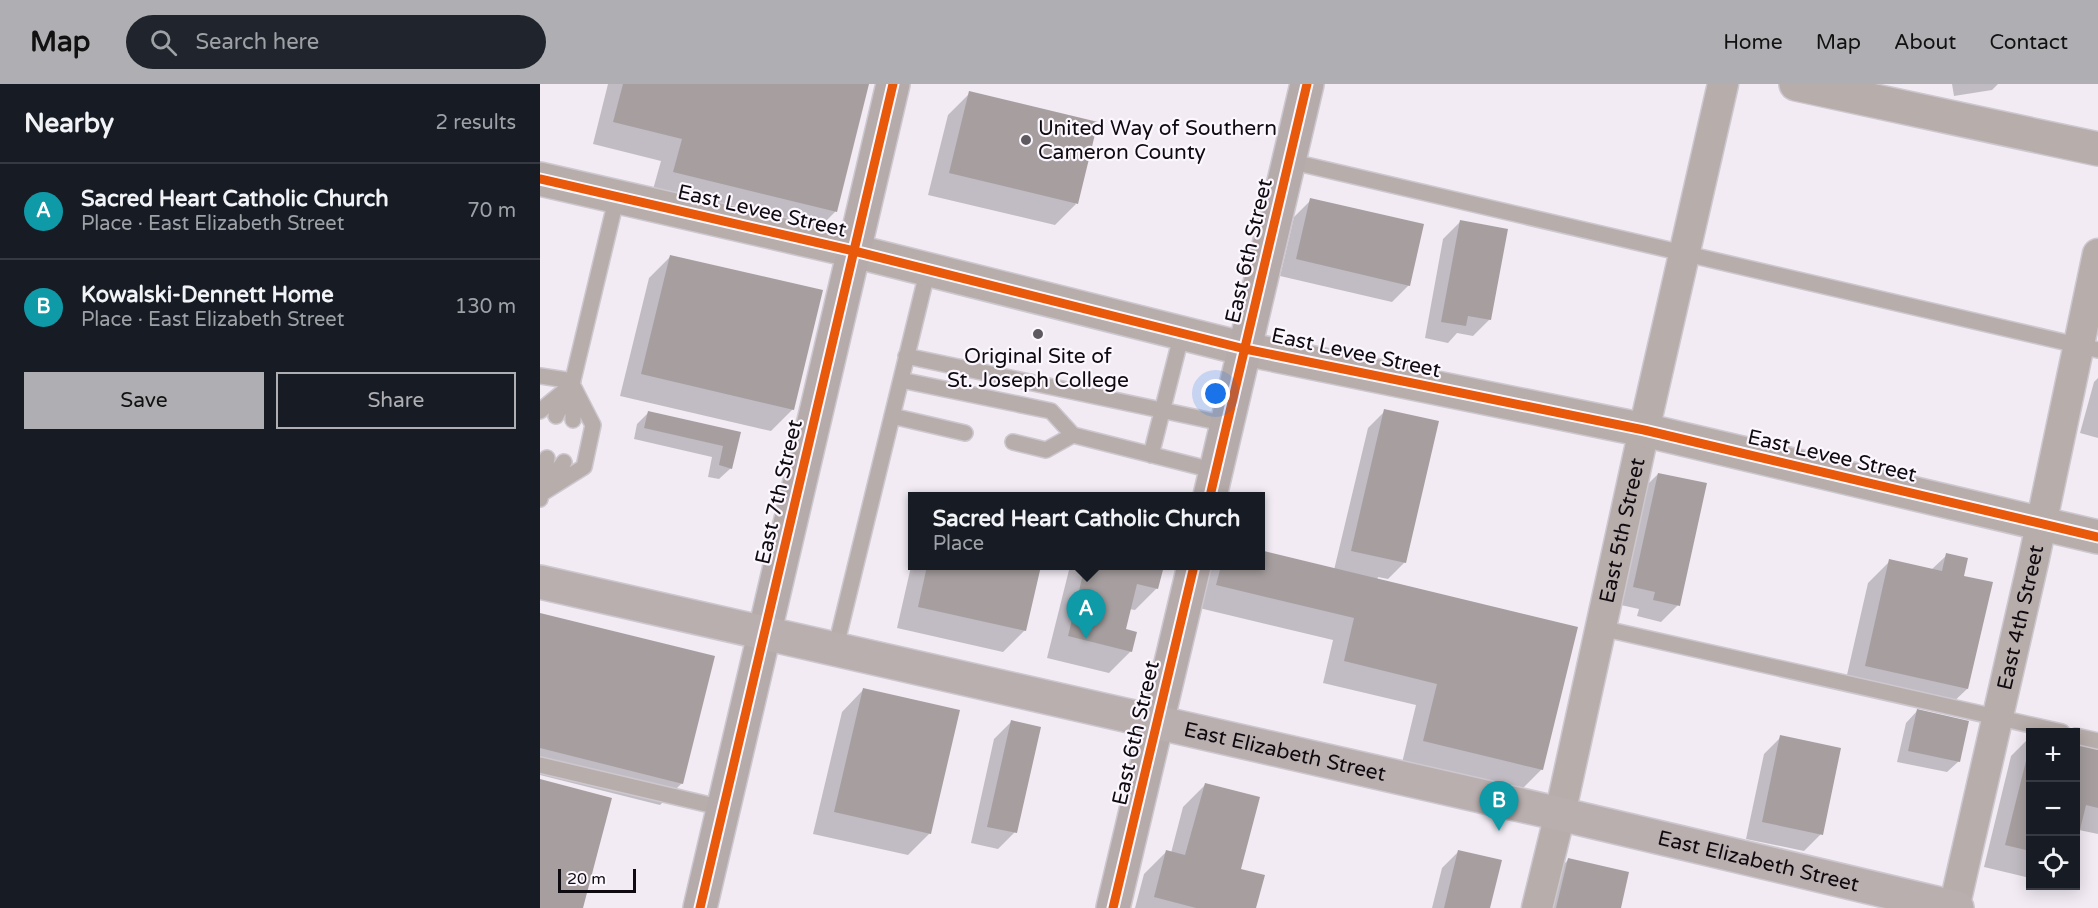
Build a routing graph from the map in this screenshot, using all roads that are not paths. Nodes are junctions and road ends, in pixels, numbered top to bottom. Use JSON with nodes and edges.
{"nodes":[{"id":1,"x":893,"y":84,"type":"edge"},
{"id":2,"x":1307,"y":84,"type":"edge"},
{"id":3,"x":1723,"y":84,"type":"edge"},
{"id":4,"x":1797,"y":84,"type":"edge"},
{"id":5,"x":2098,"y":149,"type":"edge"},
{"id":6,"x":1289,"y":161,"type":"junction"},
{"id":7,"x":541,"y":184,"type":"edge"},
{"id":8,"x":617,"y":196,"type":"junction"},
{"id":9,"x":854,"y":251,"type":"junction"},
{"id":10,"x":1684,"y":254,"type":"junction"},
{"id":11,"x":2098,"y":254,"type":"edge"},
{"id":12,"x":928,"y":269,"type":"junction"},
{"id":13,"x":1182,"y":333,"type":"junction"},
{"id":14,"x":2088,"y":348,"type":"edge"},
{"id":15,"x":1245,"y":349,"type":"junction"},
{"id":16,"x":906,"y":356,"type":"junction"},
{"id":17,"x":540,"y":376,"type":"edge"},
{"id":18,"x":901,"y":381,"type":"junction"},
{"id":19,"x":573,"y":383,"type":"junction"},
{"id":20,"x":540,"y":401,"type":"edge"},
{"id":21,"x":1162,"y":409,"type":"junction"},
{"id":22,"x":540,"y":411,"type":"edge"},
{"id":23,"x":556,"y":416,"type":"dead end"},
{"id":24,"x":892,"y":416,"type":"junction"},
{"id":25,"x":573,"y":420,"type":"dead end"},
{"id":26,"x":1227,"y":424,"type":"junction"},
{"id":27,"x":1644,"y":430,"type":"junction"},
{"id":28,"x":965,"y":432,"type":"dead end"},
{"id":29,"x":1073,"y":435,"type":"junction"},
{"id":30,"x":1013,"y":442,"type":"dead end"},
{"id":31,"x":1151,"y":454,"type":"junction"},
{"id":32,"x":547,"y":458,"type":"dead end"},
{"id":33,"x":564,"y":462,"type":"dead end"},
{"id":34,"x":1213,"y":484,"type":"edge"},
{"id":35,"x":540,"y":493,"type":"edge"},
{"id":36,"x":540,"y":499,"type":"edge"},
{"id":37,"x":2042,"y":523,"type":"junction"},
{"id":38,"x":2098,"y":537,"type":"edge"},
{"id":39,"x":1193,"y":570,"type":"edge"},
{"id":40,"x":540,"y":582,"type":"edge"},
{"id":41,"x":1600,"y":628,"type":"junction"},
{"id":42,"x":764,"y":634,"type":"junction"},
{"id":43,"x":835,"y":650,"type":"junction"},
{"id":44,"x":1997,"y":718,"type":"junction"},
{"id":45,"x":1157,"y":722,"type":"junction"},
{"id":46,"x":2043,"y":728,"type":"edge"},
{"id":47,"x":2080,"y":736,"type":"edge"},
{"id":48,"x":2098,"y":741,"type":"edge"},
{"id":49,"x":540,"y":765,"type":"edge"},
{"id":50,"x":723,"y":808,"type":"junction"},
{"id":51,"x":1560,"y":814,"type":"junction"},
{"id":52,"x":700,"y":908,"type":"edge"},
{"id":53,"x":1113,"y":908,"type":"edge"},
{"id":54,"x":1537,"y":908,"type":"edge"},
{"id":55,"x":1955,"y":908,"type":"edge"}],
"edges":[{"from":1,"to":9,"type":"main road","name":"East 7th Street"},
{"from":2,"to":6,"type":"main road","name":"East 6th Street"},
{"from":3,"to":10,"type":"street","name":"East 5th Street"},
{"from":4,"to":5,"type":"street"},
{"from":6,"to":10,"type":"lane"},
{"from":6,"to":15,"type":"main road","name":"East 6th Street"},
{"from":7,"to":8,"type":"street","name":"East Levee Street"},
{"from":8,"to":9,"type":"street","name":"East Levee Street"},
{"from":8,"to":19,"type":"lane"},
{"from":9,"to":12,"type":"street","name":"East Levee Street"},
{"from":9,"to":42,"type":"main road","name":"East 7th Street"},
{"from":10,"to":14,"type":"lane"},
{"from":10,"to":27,"type":"street","name":"East 5th Street"},
{"from":11,"to":14,"type":"street","name":"East 4th Street"},
{"from":12,"to":13,"type":"street","name":"East Levee Street"},
{"from":12,"to":16,"type":"lane"},
{"from":13,"to":15,"type":"street","name":"East Levee Street"},
{"from":13,"to":21,"type":"lane"},
{"from":14,"to":37,"type":"street","name":"East 4th Street"},
{"from":15,"to":26,"type":"main road","name":"East 6th Street"},
{"from":15,"to":27,"type":"street","name":"East Levee Street"},
{"from":16,"to":18,"type":"lane"},
{"from":16,"to":21,"type":"lane"},
{"from":17,"to":19,"type":"lane"},
{"from":18,"to":24,"type":"lane"},
{"from":18,"to":29,"type":"lane"},
{"from":19,"to":20,"type":"lane"},
{"from":19,"to":22,"type":"lane"},
{"from":19,"to":23,"type":"lane"},
{"from":19,"to":25,"type":"lane"},
{"from":19,"to":35,"type":"lane"},
{"from":21,"to":26,"type":"lane"},
{"from":21,"to":31,"type":"lane"},
{"from":24,"to":28,"type":"lane"},
{"from":24,"to":43,"type":"lane"},
{"from":26,"to":34,"type":"main road","name":"East 6th Street"},
{"from":27,"to":37,"type":"street","name":"East Levee Street"},
{"from":27,"to":41,"type":"street","name":"East 5th Street"},
{"from":29,"to":30,"type":"lane"},
{"from":29,"to":31,"type":"lane"},
{"from":31,"to":34,"type":"lane"},
{"from":32,"to":35,"type":"lane"},
{"from":33,"to":35,"type":"lane"},
{"from":35,"to":36,"type":"lane"},
{"from":37,"to":38,"type":"street","name":"East Levee Street"},
{"from":37,"to":44,"type":"street","name":"East 4th Street"},
{"from":39,"to":45,"type":"main road","name":"East 6th Street"},
{"from":40,"to":42,"type":"main road","name":"East Elizabeth Street"},
{"from":41,"to":44,"type":"lane"},
{"from":41,"to":51,"type":"street","name":"East 5th Street"},
{"from":42,"to":43,"type":"main road","name":"East Elizabeth Street"},
{"from":42,"to":50,"type":"main road","name":"East 7th Street"},
{"from":43,"to":45,"type":"main road","name":"East Elizabeth Street"},
{"from":44,"to":46,"type":"lane"},
{"from":44,"to":55,"type":"street","name":"East 4th Street"},
{"from":45,"to":51,"type":"main road","name":"East Elizabeth Street"},
{"from":45,"to":53,"type":"main road","name":"East 6th Street"},
{"from":47,"to":48,"type":"lane"},
{"from":49,"to":50,"type":"lane"},
{"from":50,"to":52,"type":"main road","name":"East 7th Street"},
{"from":51,"to":54,"type":"street","name":"East 5th Street"},
{"from":51,"to":55,"type":"main road","name":"East Elizabeth Street"}]}
